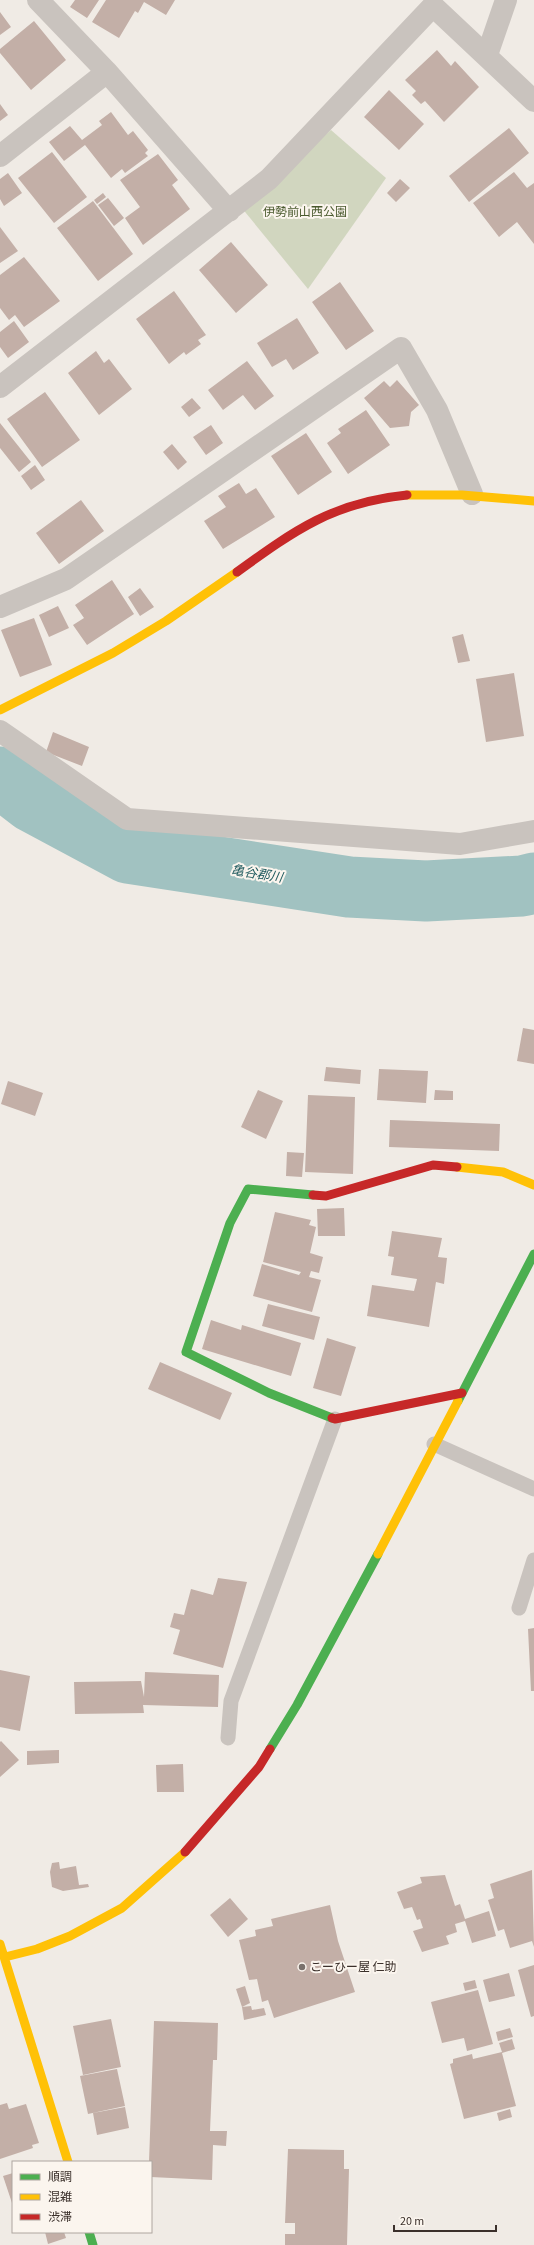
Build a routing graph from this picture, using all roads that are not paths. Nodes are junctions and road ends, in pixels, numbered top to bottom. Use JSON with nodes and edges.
{"nodes":[{"id":1,"x":38,"y":0,"type":"edge"},
{"id":2,"x":506,"y":0,"type":"edge"},
{"id":3,"x":487,"y":55,"type":"junction"},
{"id":4,"x":107,"y":72,"type":"junction"},
{"id":5,"x":534,"y":101,"type":"edge"},
{"id":6,"x":0,"y":156,"type":"edge"},
{"id":7,"x":229,"y":211,"type":"junction"},
{"id":8,"x":0,"y":387,"type":"edge"},
{"id":9,"x":472,"y":494,"type":"junction"},
{"id":10,"x":534,"y":501,"type":"edge"},
{"id":11,"x":0,"y":607,"type":"edge"},
{"id":12,"x":0,"y":710,"type":"edge"},
{"id":13,"x":0,"y":731,"type":"edge"},
{"id":14,"x":534,"y":831,"type":"edge"},
{"id":15,"x":534,"y":1185,"type":"edge"},
{"id":16,"x":534,"y":1254,"type":"edge"},
{"id":17,"x":462,"y":1393,"type":"junction"},
{"id":18,"x":335,"y":1419,"type":"junction"},
{"id":19,"x":434,"y":1444,"type":"junction"},
{"id":20,"x":534,"y":1489,"type":"edge"},
{"id":21,"x":534,"y":1560,"type":"edge"},
{"id":22,"x":519,"y":1608,"type":"dead end"},
{"id":23,"x":228,"y":1738,"type":"dead end"},
{"id":24,"x":2,"y":1953,"type":"edge"},
{"id":25,"x":68,"y":2161,"type":"edge"},
{"id":26,"x":89,"y":2233,"type":"edge"},
{"id":27,"x":93,"y":2245,"type":"edge"}],
"edges":[{"from":1,"to":4,"type":"street"},
{"from":2,"to":3,"type":"street"},
{"from":3,"to":5,"type":"street"},
{"from":3,"to":7,"type":"street"},
{"from":4,"to":6,"type":"street"},
{"from":4,"to":7,"type":"street"},
{"from":7,"to":8,"type":"street"},
{"from":9,"to":10,"type":"street"},
{"from":9,"to":11,"type":"street"},
{"from":9,"to":12,"type":"street"},
{"from":13,"to":14,"type":"street"},
{"from":15,"to":18,"type":"street"},
{"from":16,"to":17,"type":"street"},
{"from":17,"to":18,"type":"street"},
{"from":17,"to":19,"type":"street"},
{"from":18,"to":23,"type":"lane"},
{"from":19,"to":20,"type":"lane"},
{"from":19,"to":24,"type":"street"},
{"from":21,"to":22,"type":"lane"},
{"from":24,"to":25,"type":"street"},
{"from":26,"to":27,"type":"street"}]}
